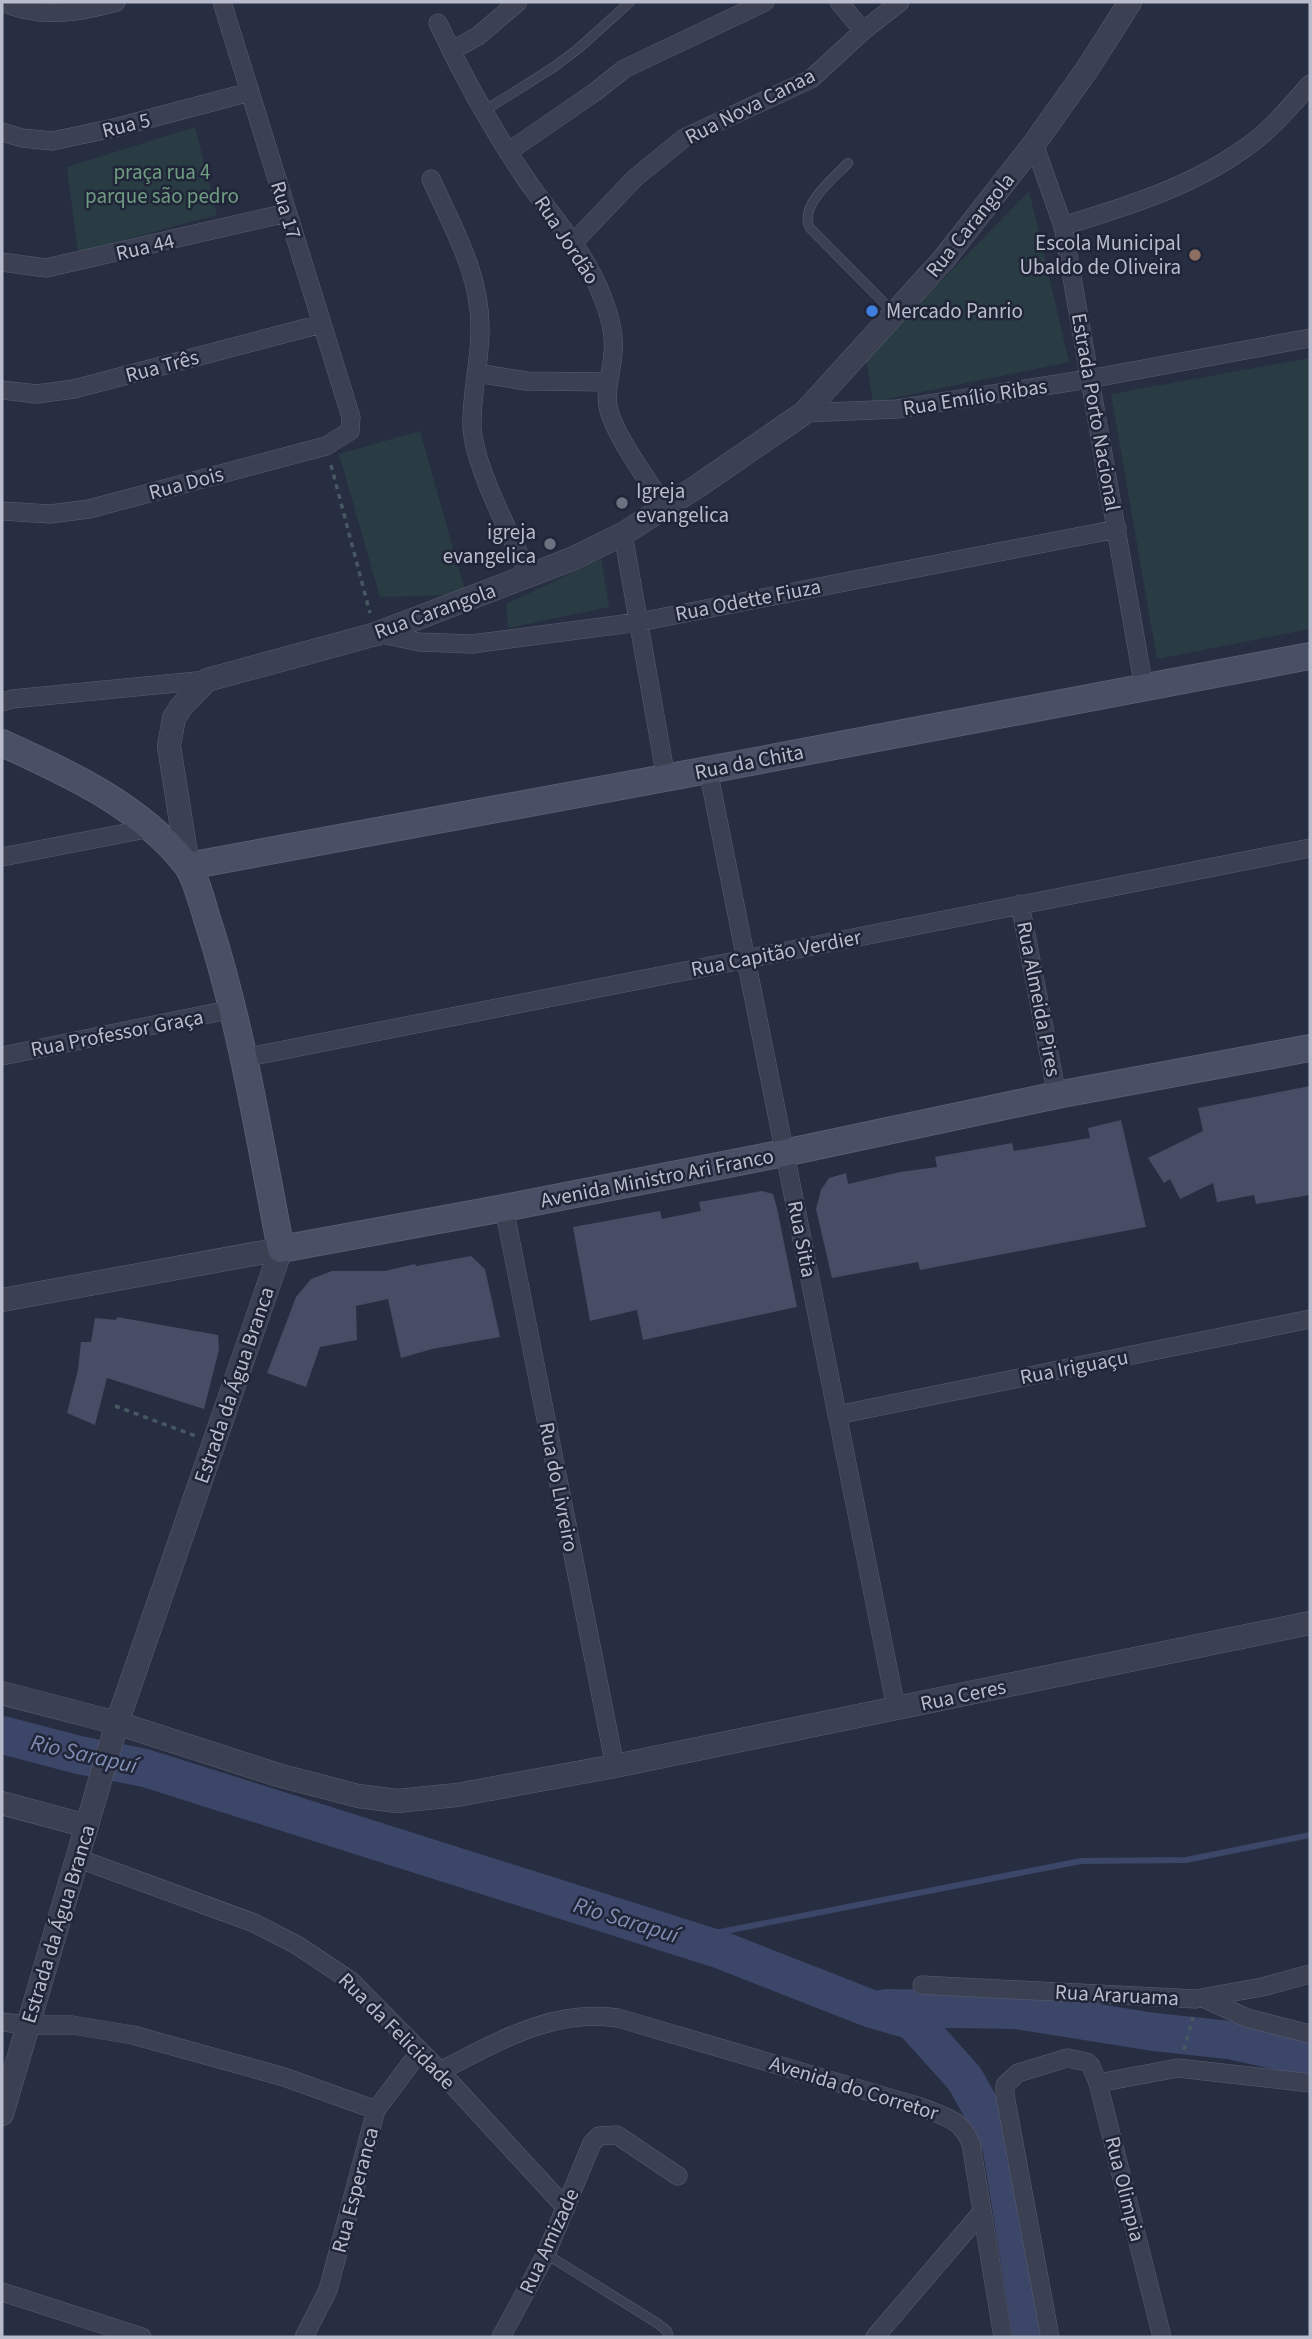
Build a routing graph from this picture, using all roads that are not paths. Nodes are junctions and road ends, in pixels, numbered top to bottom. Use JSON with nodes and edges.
{"nodes":[{"id":1,"x":2,"y":2,"type":"edge"},
{"id":2,"x":116,"y":2,"type":"edge"},
{"id":3,"x":222,"y":2,"type":"edge"},
{"id":4,"x":518,"y":2,"type":"edge"},
{"id":5,"x":630,"y":2,"type":"edge"},
{"id":6,"x":765,"y":2,"type":"edge"},
{"id":7,"x":839,"y":2,"type":"edge"},
{"id":8,"x":900,"y":2,"type":"edge"},
{"id":9,"x":1130,"y":2,"type":"edge"},
{"id":10,"x":438,"y":23,"type":"dead end"},
{"id":11,"x":863,"y":31,"type":"junction"},
{"id":12,"x":451,"y":51,"type":"junction"},
{"id":13,"x":1310,"y":84,"type":"edge"},
{"id":14,"x":250,"y":92,"type":"junction"},
{"id":15,"x":484,"y":111,"type":"junction"},
{"id":16,"x":2,"y":132,"type":"edge"},
{"id":17,"x":1034,"y":145,"type":"junction"},
{"id":18,"x":508,"y":152,"type":"junction"},
{"id":19,"x":848,"y":163,"type":"dead end"},
{"id":20,"x":431,"y":179,"type":"dead end"},
{"id":21,"x":287,"y":213,"type":"junction"},
{"id":22,"x":1063,"y":226,"type":"junction"},
{"id":23,"x":573,"y":243,"type":"junction"},
{"id":24,"x":2,"y":262,"type":"edge"},
{"id":25,"x":896,"y":314,"type":"junction"},
{"id":26,"x":321,"y":324,"type":"junction"},
{"id":27,"x":1310,"y":338,"type":"edge"},
{"id":28,"x":477,"y":373,"type":"junction"},
{"id":29,"x":1088,"y":379,"type":"junction"},
{"id":30,"x":609,"y":382,"type":"junction"},
{"id":31,"x":2,"y":390,"type":"edge"},
{"id":32,"x":804,"y":413,"type":"junction"},
{"id":33,"x":351,"y":417,"type":"joint"},
{"id":34,"x":665,"y":507,"type":"junction"},
{"id":35,"x":2,"y":511,"type":"edge"},
{"id":36,"x":1117,"y":529,"type":"junction"},
{"id":37,"x":622,"y":534,"type":"junction"},
{"id":38,"x":529,"y":576,"type":"junction"},
{"id":39,"x":639,"y":622,"type":"junction"},
{"id":40,"x":377,"y":634,"type":"junction"},
{"id":41,"x":1310,"y":656,"type":"edge"},
{"id":42,"x":207,"y":680,"type":"junction"},
{"id":43,"x":1144,"y":688,"type":"junction"},
{"id":44,"x":2,"y":702,"type":"edge"},
{"id":45,"x":2,"y":743,"type":"edge"},
{"id":46,"x":708,"y":771,"type":"junction"},
{"id":47,"x":666,"y":778,"type":"junction"},
{"id":48,"x":151,"y":828,"type":"junction"},
{"id":49,"x":1310,"y":848,"type":"edge"},
{"id":50,"x":2,"y":857,"type":"edge"},
{"id":51,"x":188,"y":866,"type":"junction"},
{"id":52,"x":1020,"y":904,"type":"junction"},
{"id":53,"x":746,"y":959,"type":"junction"},
{"id":54,"x":233,"y":1009,"type":"junction"},
{"id":55,"x":1310,"y":1048,"type":"edge"},
{"id":56,"x":2,"y":1056,"type":"edge"},
{"id":57,"x":243,"y":1058,"type":"junction"},
{"id":58,"x":1057,"y":1095,"type":"junction"},
{"id":59,"x":785,"y":1153,"type":"junction"},
{"id":60,"x":504,"y":1208,"type":"junction"},
{"id":61,"x":281,"y":1249,"type":"junction"},
{"id":62,"x":2,"y":1300,"type":"edge"},
{"id":63,"x":1310,"y":1319,"type":"edge"},
{"id":64,"x":837,"y":1415,"type":"junction"},
{"id":65,"x":1310,"y":1623,"type":"edge"},
{"id":66,"x":2,"y":1693,"type":"edge"},
{"id":67,"x":896,"y":1709,"type":"junction"},
{"id":68,"x":117,"y":1723,"type":"junction"},
{"id":69,"x":615,"y":1766,"type":"junction"},
{"id":70,"x":2,"y":1803,"type":"edge"},
{"id":71,"x":87,"y":1826,"type":"junction"},
{"id":72,"x":77,"y":1858,"type":"junction"},
{"id":73,"x":1310,"y":1974,"type":"edge"},
{"id":74,"x":922,"y":1985,"type":"dead end"},
{"id":75,"x":1203,"y":1998,"type":"junction"},
{"id":76,"x":2,"y":2022,"type":"edge"},
{"id":77,"x":27,"y":2025,"type":"junction"},
{"id":78,"x":1310,"y":2034,"type":"edge"},
{"id":79,"x":420,"y":2051,"type":"junction"},
{"id":80,"x":440,"y":2071,"type":"junction"},
{"id":81,"x":1310,"y":2082,"type":"edge"},
{"id":82,"x":1098,"y":2083,"type":"junction"},
{"id":83,"x":376,"y":2110,"type":"junction"},
{"id":84,"x":2,"y":2114,"type":"edge"},
{"id":85,"x":678,"y":2176,"type":"dead end"},
{"id":86,"x":566,"y":2208,"type":"junction"},
{"id":87,"x":982,"y":2212,"type":"junction"},
{"id":88,"x":546,"y":2254,"type":"junction"},
{"id":89,"x":2,"y":2292,"type":"edge"},
{"id":90,"x":142,"y":2337,"type":"edge"},
{"id":91,"x":304,"y":2337,"type":"edge"},
{"id":92,"x":500,"y":2337,"type":"edge"},
{"id":93,"x":670,"y":2337,"type":"edge"},
{"id":94,"x":875,"y":2337,"type":"edge"},
{"id":95,"x":1003,"y":2337,"type":"edge"},
{"id":96,"x":1050,"y":2337,"type":"edge"},
{"id":97,"x":1162,"y":2337,"type":"edge"}],
"edges":[{"from":1,"to":2,"type":"street"},
{"from":3,"to":14,"type":"street","name":"Rua 17"},
{"from":4,"to":12,"type":"street"},
{"from":5,"to":15,"type":"lane"},
{"from":6,"to":18,"type":"street"},
{"from":7,"to":11,"type":"street"},
{"from":8,"to":11,"type":"street","name":"Rua Nova Canaa"},
{"from":9,"to":17,"type":"street"},
{"from":10,"to":12,"type":"street","name":"Rua Jordão"},
{"from":11,"to":23,"type":"street","name":"Rua Nova Canaa"},
{"from":12,"to":15,"type":"street","name":"Rua Jordão"},
{"from":13,"to":22,"type":"street"},
{"from":14,"to":16,"type":"street","name":"Rua 5"},
{"from":14,"to":21,"type":"street","name":"Rua 17"},
{"from":15,"to":18,"type":"street","name":"Rua Jordão"},
{"from":17,"to":22,"type":"street","name":"Estrada Porto Nacional"},
{"from":17,"to":25,"type":"street","name":"Rua Carangola"},
{"from":18,"to":23,"type":"street","name":"Rua Jordão"},
{"from":19,"to":25,"type":"lane"},
{"from":20,"to":28,"type":"street"},
{"from":21,"to":24,"type":"street","name":"Rua 44"},
{"from":21,"to":26,"type":"street","name":"Rua 17"},
{"from":22,"to":29,"type":"street","name":"Estrada Porto Nacional"},
{"from":23,"to":30,"type":"street","name":"Rua Jordão"},
{"from":25,"to":32,"type":"street","name":"Rua Carangola"},
{"from":26,"to":31,"type":"street","name":"Rua Três"},
{"from":26,"to":33,"type":"street","name":"Rua 17"},
{"from":27,"to":29,"type":"street","name":"Rua Emílio Ribas"},
{"from":28,"to":30,"type":"street"},
{"from":28,"to":38,"type":"street"},
{"from":29,"to":32,"type":"street","name":"Rua Emílio Ribas"},
{"from":29,"to":36,"type":"street","name":"Estrada Porto Nacional"},
{"from":30,"to":34,"type":"street","name":"Rua Jordão"},
{"from":32,"to":34,"type":"street","name":"Rua Carangola"},
{"from":33,"to":35,"type":"street","name":"Rua Dois"},
{"from":34,"to":37,"type":"street","name":"Rua Carangola"},
{"from":36,"to":39,"type":"street","name":"Rua Odette Fiuza"},
{"from":36,"to":43,"type":"street","name":"Estrada Porto Nacional"},
{"from":37,"to":38,"type":"street","name":"Rua Carangola"},
{"from":37,"to":39,"type":"street"},
{"from":38,"to":40,"type":"street","name":"Rua Carangola"},
{"from":39,"to":40,"type":"street","name":"Rua Odette Fiuza"},
{"from":39,"to":47,"type":"street"},
{"from":40,"to":42,"type":"street","name":"Rua Carangola"},
{"from":41,"to":43,"type":"main road","name":"Rua da Chita"},
{"from":42,"to":44,"type":"street"},
{"from":42,"to":51,"type":"street"},
{"from":43,"to":46,"type":"main road","name":"Rua da Chita"},
{"from":45,"to":48,"type":"main road"},
{"from":46,"to":47,"type":"main road","name":"Rua da Chita"},
{"from":46,"to":53,"type":"street","name":"Rua Sitia"},
{"from":47,"to":51,"type":"main road","name":"Rua da Chita"},
{"from":48,"to":50,"type":"street"},
{"from":48,"to":51,"type":"main road"},
{"from":49,"to":52,"type":"street","name":"Rua Capitão Verdier"},
{"from":51,"to":54,"type":"main road"},
{"from":52,"to":53,"type":"street","name":"Rua Capitão Verdier"},
{"from":52,"to":58,"type":"street","name":"Rua Almeida Pires"},
{"from":53,"to":57,"type":"street","name":"Rua Capitão Verdier"},
{"from":53,"to":59,"type":"street","name":"Rua Sitia"},
{"from":54,"to":56,"type":"street","name":"Rua Professor Graça"},
{"from":54,"to":57,"type":"main road"},
{"from":55,"to":58,"type":"main road","name":"Avenida Ministro Ari Franco"},
{"from":57,"to":61,"type":"main road"},
{"from":58,"to":59,"type":"main road","name":"Avenida Ministro Ari Franco"},
{"from":59,"to":60,"type":"main road","name":"Avenida Ministro Ari Franco"},
{"from":59,"to":64,"type":"street","name":"Rua Sitia"},
{"from":60,"to":61,"type":"main road","name":"Avenida Ministro Ari Franco"},
{"from":60,"to":69,"type":"street","name":"Rua do Livreiro"},
{"from":61,"to":62,"type":"street","name":"Avenida Ministro Ari Franco"},
{"from":61,"to":68,"type":"street","name":"Estrada da Água Branca"},
{"from":63,"to":64,"type":"street","name":"Rua Iriguaçu"},
{"from":64,"to":67,"type":"street","name":"Rua Sitia"},
{"from":65,"to":67,"type":"street","name":"Rua Ceres"},
{"from":66,"to":68,"type":"street","name":"Rua Ceres"},
{"from":67,"to":69,"type":"street","name":"Rua Ceres"},
{"from":68,"to":69,"type":"street","name":"Rua Ceres"},
{"from":68,"to":71,"type":"street","name":"Estrada da Água Branca"},
{"from":70,"to":71,"type":"street"},
{"from":71,"to":72,"type":"street","name":"Estrada da Água Branca"},
{"from":72,"to":77,"type":"street","name":"Estrada da Água Branca"},
{"from":72,"to":79,"type":"street","name":"Rua da Felicidade"},
{"from":73,"to":75,"type":"street","name":"Rua Araruama"},
{"from":74,"to":75,"type":"street","name":"Rua Araruama"},
{"from":75,"to":78,"type":"street"},
{"from":76,"to":77,"type":"street"},
{"from":77,"to":83,"type":"street"},
{"from":77,"to":84,"type":"street","name":"Estrada da Água Branca"},
{"from":79,"to":80,"type":"street","name":"Rua da Felicidade"},
{"from":79,"to":83,"type":"street","name":"Rua Esperanca"},
{"from":80,"to":86,"type":"street","name":"Rua da Felicidade"},
{"from":80,"to":87,"type":"street","name":"Avenida do Corretor"},
{"from":81,"to":82,"type":"street"},
{"from":82,"to":96,"type":"street","name":"Rua Olimpia"},
{"from":82,"to":97,"type":"street","name":"Rua Olimpia"},
{"from":83,"to":91,"type":"street","name":"Rua Esperanca"},
{"from":85,"to":86,"type":"street","name":"Rua Amizade"},
{"from":86,"to":88,"type":"street","name":"Rua Amizade"},
{"from":87,"to":94,"type":"street"},
{"from":87,"to":95,"type":"street","name":"Avenida do Corretor"},
{"from":88,"to":92,"type":"street","name":"Rua Amizade"},
{"from":88,"to":93,"type":"lane"},
{"from":89,"to":90,"type":"street"}]}
